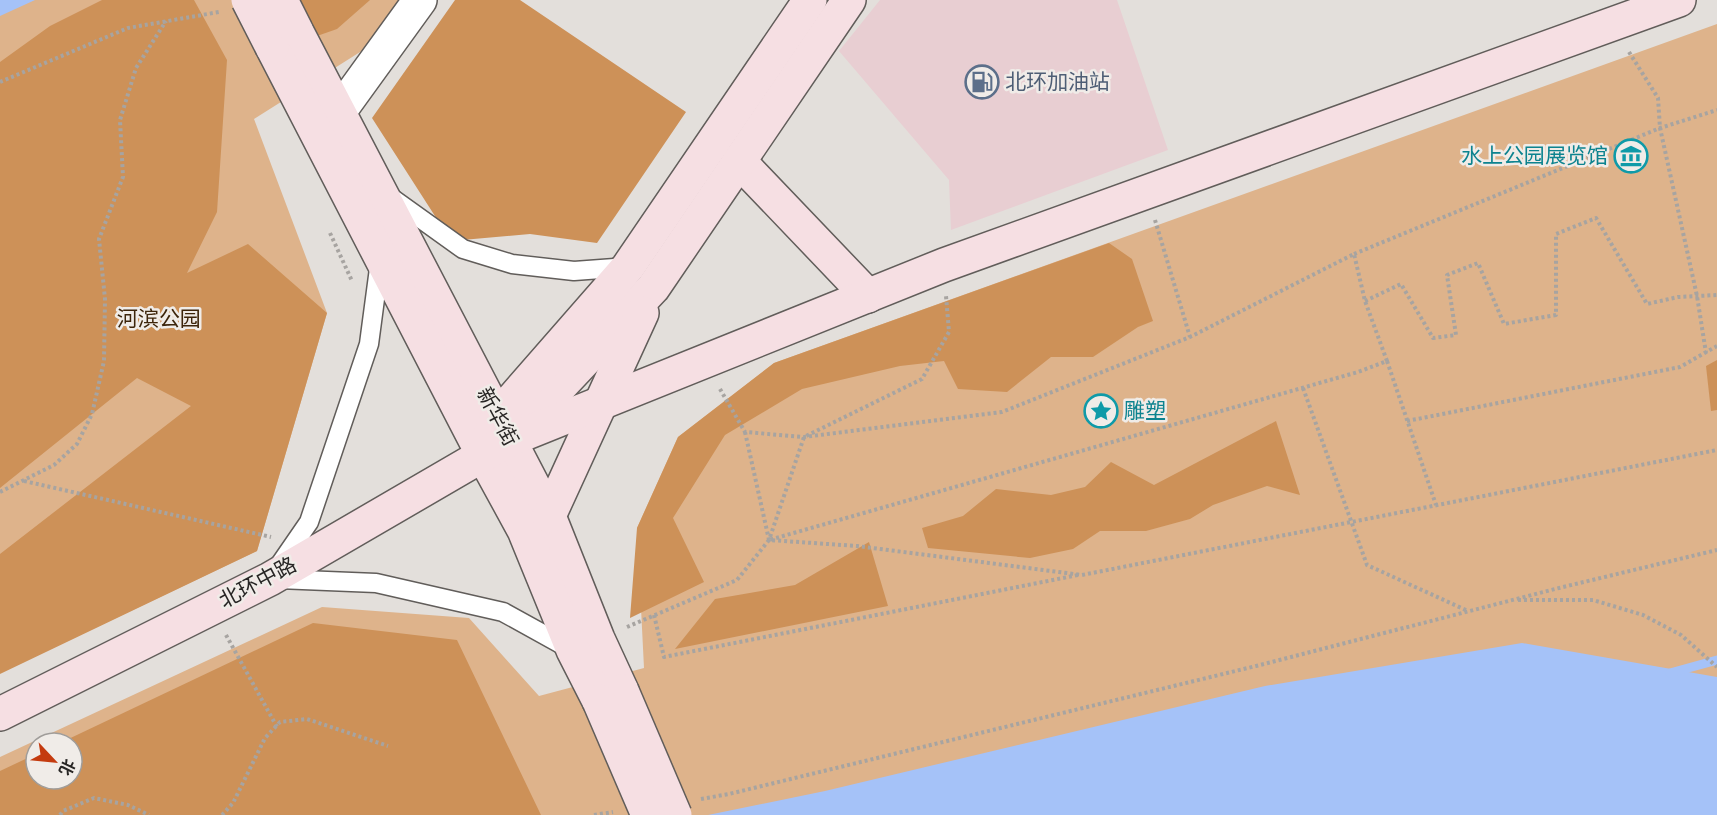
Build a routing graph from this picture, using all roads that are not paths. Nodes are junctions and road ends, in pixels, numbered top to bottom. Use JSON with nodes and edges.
{"nodes":[{"id":1,"x":281,"y":0,"type":"edge"},
{"id":2,"x":420,"y":0,"type":"edge"},
{"id":3,"x":810,"y":0,"type":"edge"},
{"id":4,"x":849,"y":0,"type":"edge"},
{"id":5,"x":1679,"y":0,"type":"edge"},
{"id":6,"x":236,"y":5,"type":"edge"},
{"id":7,"x":284,"y":39,"type":"junction"},
{"id":8,"x":339,"y":112,"type":"junction"},
{"id":9,"x":739,"y":161,"type":"junction"},
{"id":10,"x":379,"y":189,"type":"junction"},
{"id":11,"x":381,"y":256,"type":"junction"},
{"id":12,"x":628,"y":267,"type":"junction"},
{"id":13,"x":653,"y":288,"type":"junction"},
{"id":14,"x":868,"y":296,"type":"junction"},
{"id":15,"x":600,"y":404,"type":"junction"},
{"id":16,"x":496,"y":437,"type":"junction"},
{"id":17,"x":549,"y":516,"type":"junction"},
{"id":18,"x":270,"y":579,"type":"junction"},
{"id":19,"x":586,"y":644,"type":"junction"},
{"id":20,"x":611,"y":696,"type":"junction"},
{"id":21,"x":0,"y":714,"type":"edge"},
{"id":22,"x":685,"y":807,"type":"edge"},
{"id":23,"x":632,"y":813,"type":"edge"}],
"edges":[{"from":1,"to":7,"type":"main road","bridge":true},
{"from":2,"to":8,"type":"street"},
{"from":3,"to":12,"type":"main road"},
{"from":4,"to":9,"type":"main road"},
{"from":5,"to":14,"type":"main road"},
{"from":6,"to":7,"type":"main road","bridge":true},
{"from":7,"to":8,"type":"main road","name":"新华街"},
{"from":7,"to":11,"type":"main road","name":"新华街"},
{"from":8,"to":10,"type":"main road","name":"新华街"},
{"from":9,"to":13,"type":"main road"},
{"from":9,"to":14,"type":"main road"},
{"from":10,"to":12,"type":"lane"},
{"from":10,"to":16,"type":"main road","name":"新华街"},
{"from":11,"to":16,"type":"main road","name":"新华街"},
{"from":11,"to":18,"type":"lane"},
{"from":12,"to":16,"type":"main road"},
{"from":13,"to":15,"type":"main road"},
{"from":13,"to":16,"type":"main road"},
{"from":14,"to":15,"type":"main road"},
{"from":15,"to":16,"type":"main road"},
{"from":15,"to":17,"type":"main road"},
{"from":16,"to":17,"type":"main road","name":"新华街"},
{"from":16,"to":18,"type":"main road","name":"北环中路"},
{"from":16,"to":19,"type":"main road","name":"新华街"},
{"from":17,"to":19,"type":"main road","name":"新华街"},
{"from":18,"to":19,"type":"lane"},
{"from":18,"to":21,"type":"main road","name":"北环中路"},
{"from":19,"to":20,"type":"main road","name":"新华街"},
{"from":20,"to":22,"type":"main road","name":"新华街","bridge":true},
{"from":20,"to":23,"type":"main road","name":"新华街","bridge":true}]}
